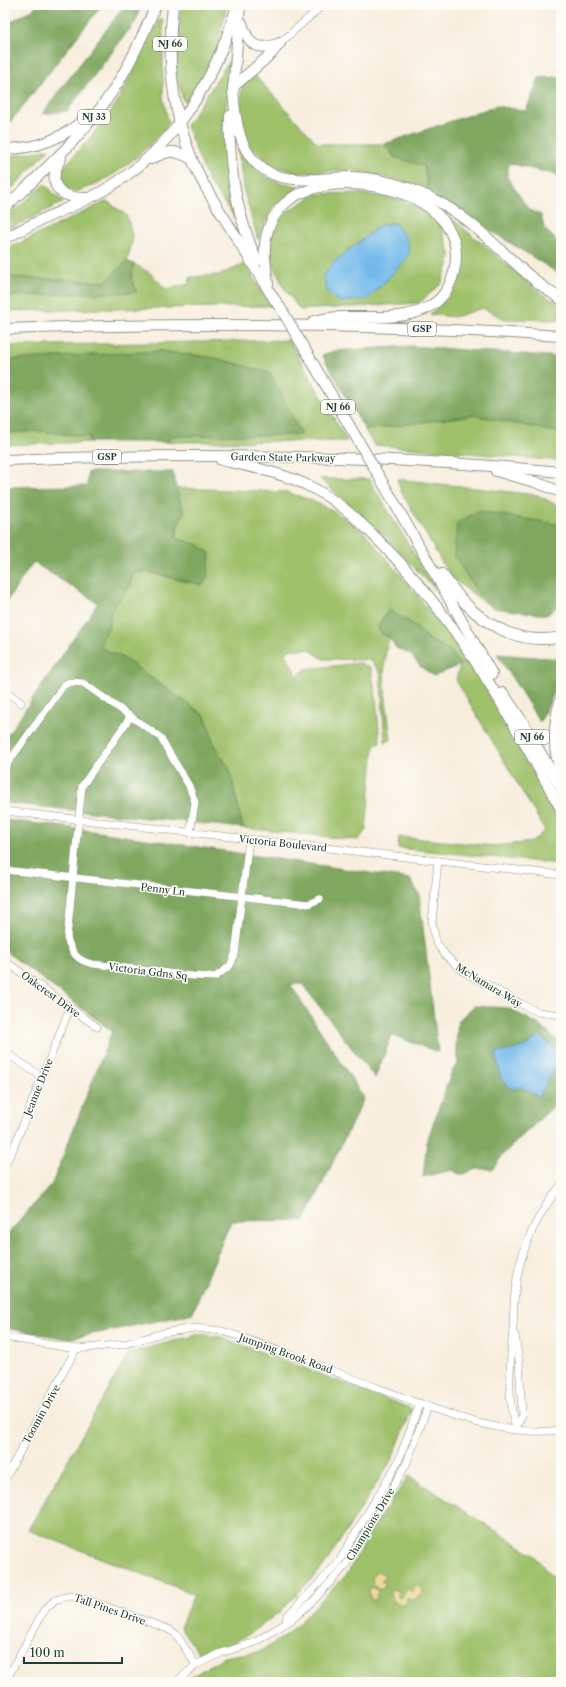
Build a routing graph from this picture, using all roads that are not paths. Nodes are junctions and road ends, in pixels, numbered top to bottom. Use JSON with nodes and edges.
{"nodes":[{"id":1,"x":156,"y":5,"type":"edge"},
{"id":2,"x":173,"y":5,"type":"edge"},
{"id":3,"x":237,"y":5,"type":"edge"},
{"id":4,"x":240,"y":5,"type":"edge"},
{"id":5,"x":323,"y":5,"type":"edge"},
{"id":6,"x":241,"y":16,"type":"junction"},
{"id":7,"x":280,"y":43,"type":"junction"},
{"id":8,"x":233,"y":87,"type":"junction"},
{"id":9,"x":112,"y":92,"type":"junction"},
{"id":10,"x":180,"y":123,"type":"junction"},
{"id":11,"x":67,"y":147,"type":"junction"},
{"id":12,"x":5,"y":149,"type":"edge"},
{"id":13,"x":192,"y":158,"type":"junction"},
{"id":14,"x":137,"y":167,"type":"junction"},
{"id":15,"x":90,"y":198,"type":"junction"},
{"id":16,"x":5,"y":208,"type":"edge"},
{"id":17,"x":5,"y":239,"type":"edge"},
{"id":18,"x":266,"y":285,"type":"junction"},
{"id":19,"x":561,"y":299,"type":"edge"},
{"id":20,"x":282,"y":325,"type":"junction"},
{"id":21,"x":5,"y":329,"type":"edge"},
{"id":22,"x":561,"y":336,"type":"edge"},
{"id":23,"x":201,"y":456,"type":"junction"},
{"id":24,"x":8,"y":461,"type":"edge"},
{"id":25,"x":475,"y":465,"type":"junction"},
{"id":26,"x":561,"y":472,"type":"edge"},
{"id":27,"x":561,"y":492,"type":"edge"},
{"id":28,"x":427,"y":559,"type":"junction"},
{"id":29,"x":561,"y":637,"type":"edge"},
{"id":30,"x":499,"y":688,"type":"junction"},
{"id":31,"x":5,"y":690,"type":"edge"},
{"id":32,"x":561,"y":698,"type":"edge"},
{"id":33,"x":21,"y":703,"type":"dead end"},
{"id":34,"x":130,"y":716,"type":"junction"},
{"id":35,"x":516,"y":726,"type":"junction"},
{"id":36,"x":5,"y":767,"type":"edge"},
{"id":37,"x":561,"y":773,"type":"edge"},
{"id":38,"x":561,"y":788,"type":"edge"},
{"id":39,"x":561,"y":809,"type":"edge"},
{"id":40,"x":5,"y":811,"type":"edge"},
{"id":41,"x":80,"y":820,"type":"junction"},
{"id":42,"x":190,"y":833,"type":"junction"},
{"id":43,"x":249,"y":839,"type":"junction"},
{"id":44,"x":438,"y":861,"type":"junction"},
{"id":45,"x":5,"y":870,"type":"edge"},
{"id":46,"x":561,"y":875,"type":"edge"},
{"id":47,"x":73,"y":878,"type":"junction"},
{"id":48,"x":242,"y":898,"type":"junction"},
{"id":49,"x":320,"y":899,"type":"dead end"},
{"id":50,"x":5,"y":961,"type":"edge"},
{"id":51,"x":70,"y":1008,"type":"junction"},
{"id":52,"x":561,"y":1015,"type":"edge"},
{"id":53,"x":97,"y":1027,"type":"dead end"},
{"id":54,"x":5,"y":1052,"type":"edge"},
{"id":55,"x":42,"y":1077,"type":"junction"},
{"id":56,"x":5,"y":1165,"type":"edge"},
{"id":57,"x":561,"y":1185,"type":"edge"},
{"id":58,"x":5,"y":1337,"type":"edge"},
{"id":59,"x":76,"y":1349,"type":"junction"},
{"id":60,"x":420,"y":1403,"type":"junction"},
{"id":61,"x":428,"y":1406,"type":"junction"},
{"id":62,"x":516,"y":1428,"type":"junction"},
{"id":63,"x":561,"y":1430,"type":"edge"},
{"id":64,"x":400,"y":1456,"type":"junction"},
{"id":65,"x":408,"y":1460,"type":"junction"},
{"id":66,"x":5,"y":1478,"type":"edge"},
{"id":67,"x":286,"y":1622,"type":"junction"},
{"id":68,"x":196,"y":1665,"type":"junction"},
{"id":69,"x":5,"y":1682,"type":"edge"},
{"id":70,"x":176,"y":1682,"type":"edge"}],
"edges":[{"from":1,"to":9,"type":"highway","number":"NJ 33"},
{"from":2,"to":10,"type":"highway","number":"NJ 66"},
{"from":3,"to":10,"type":"highway"},
{"from":4,"to":6,"type":"highway","number":"NJ 66"},
{"from":5,"to":7,"type":"street"},
{"from":6,"to":7,"type":"highway"},
{"from":6,"to":8,"type":"highway","number":"NJ 66"},
{"from":7,"to":8,"type":"highway"},
{"from":8,"to":18,"type":"highway","number":"NJ 66"},
{"from":8,"to":19,"type":"highway"},
{"from":9,"to":11,"type":"highway","number":"NJ 33"},
{"from":9,"to":12,"type":"highway"},
{"from":10,"to":13,"type":"highway","number":"NJ 66"},
{"from":10,"to":14,"type":"highway"},
{"from":11,"to":15,"type":"highway"},
{"from":11,"to":16,"type":"highway","number":"NJ 33"},
{"from":13,"to":14,"type":"highway"},
{"from":13,"to":18,"type":"highway","number":"NJ 66"},
{"from":14,"to":15,"type":"highway"},
{"from":15,"to":17,"type":"highway"},
{"from":18,"to":20,"type":"highway"},
{"from":18,"to":28,"type":"highway","number":"NJ 66","bridge":true},
{"from":20,"to":21,"type":"highway","number":"GSP"},
{"from":20,"to":22,"type":"highway","number":"GSP"},
{"from":23,"to":24,"type":"highway","name":"Garden State Parkway","number":"GSP"},
{"from":23,"to":25,"type":"highway","name":"Garden State Parkway","number":"GSP"},
{"from":23,"to":35,"type":"highway"},
{"from":25,"to":26,"type":"highway","name":"Garden State Parkway","number":"GSP"},
{"from":25,"to":27,"type":"highway"},
{"from":28,"to":29,"type":"highway"},
{"from":28,"to":30,"type":"highway","number":"NJ 66"},
{"from":30,"to":35,"type":"highway","number":"NJ 66"},
{"from":30,"to":38,"type":"highway","number":"NJ 66"},
{"from":31,"to":33,"type":"street"},
{"from":32,"to":37,"type":"highway"},
{"from":34,"to":36,"type":"street"},
{"from":34,"to":41,"type":"street","name":"Victoria Gdns Sq"},
{"from":34,"to":42,"type":"street"},
{"from":35,"to":39,"type":"highway","number":"NJ 66"},
{"from":40,"to":41,"type":"street","name":"Victoria Boulevard"},
{"from":41,"to":42,"type":"street","name":"Victoria Boulevard"},
{"from":41,"to":47,"type":"street","name":"Victoria Gdns Sq"},
{"from":42,"to":43,"type":"street","name":"Victoria Boulevard"},
{"from":43,"to":44,"type":"street","name":"Victoria Boulevard"},
{"from":43,"to":48,"type":"street","name":"Victoria Gdns Sq"},
{"from":44,"to":46,"type":"street","name":"Victoria Boulevard"},
{"from":44,"to":52,"type":"street","name":"McNamara Way"},
{"from":45,"to":47,"type":"street","name":"Penny Ln"},
{"from":47,"to":48,"type":"street","name":"Penny Ln"},
{"from":47,"to":48,"type":"street","name":"Victoria Gdns Sq"},
{"from":48,"to":49,"type":"street","name":"Penny Ln"},
{"from":50,"to":51,"type":"street","name":"Oakcrest Drive"},
{"from":51,"to":53,"type":"street","name":"Oakcrest Drive"},
{"from":51,"to":55,"type":"street","name":"Jeanne Drive"},
{"from":54,"to":55,"type":"street"},
{"from":55,"to":56,"type":"street","name":"Jeanne Drive"},
{"from":57,"to":62,"type":"street"},
{"from":58,"to":59,"type":"street","name":"Jumping Brook Road"},
{"from":59,"to":60,"type":"street","name":"Jumping Brook Road"},
{"from":59,"to":66,"type":"street","name":"Toomin Drive"},
{"from":60,"to":61,"type":"street","name":"Jumping Brook Road"},
{"from":60,"to":64,"type":"street","name":"Champions Drive"},
{"from":61,"to":62,"type":"street","name":"Jumping Brook Road"},
{"from":61,"to":65,"type":"street","name":"Champions Drive"},
{"from":62,"to":63,"type":"street","name":"Jumping Brook Road"},
{"from":64,"to":65,"type":"street"},
{"from":64,"to":67,"type":"street","name":"Champions Drive"},
{"from":65,"to":67,"type":"street","name":"Champions Drive"},
{"from":67,"to":68,"type":"street","name":"Champions Drive"},
{"from":68,"to":69,"type":"street","name":"Tall Pines Drive"},
{"from":68,"to":70,"type":"street","name":"Champions Drive"}]}
